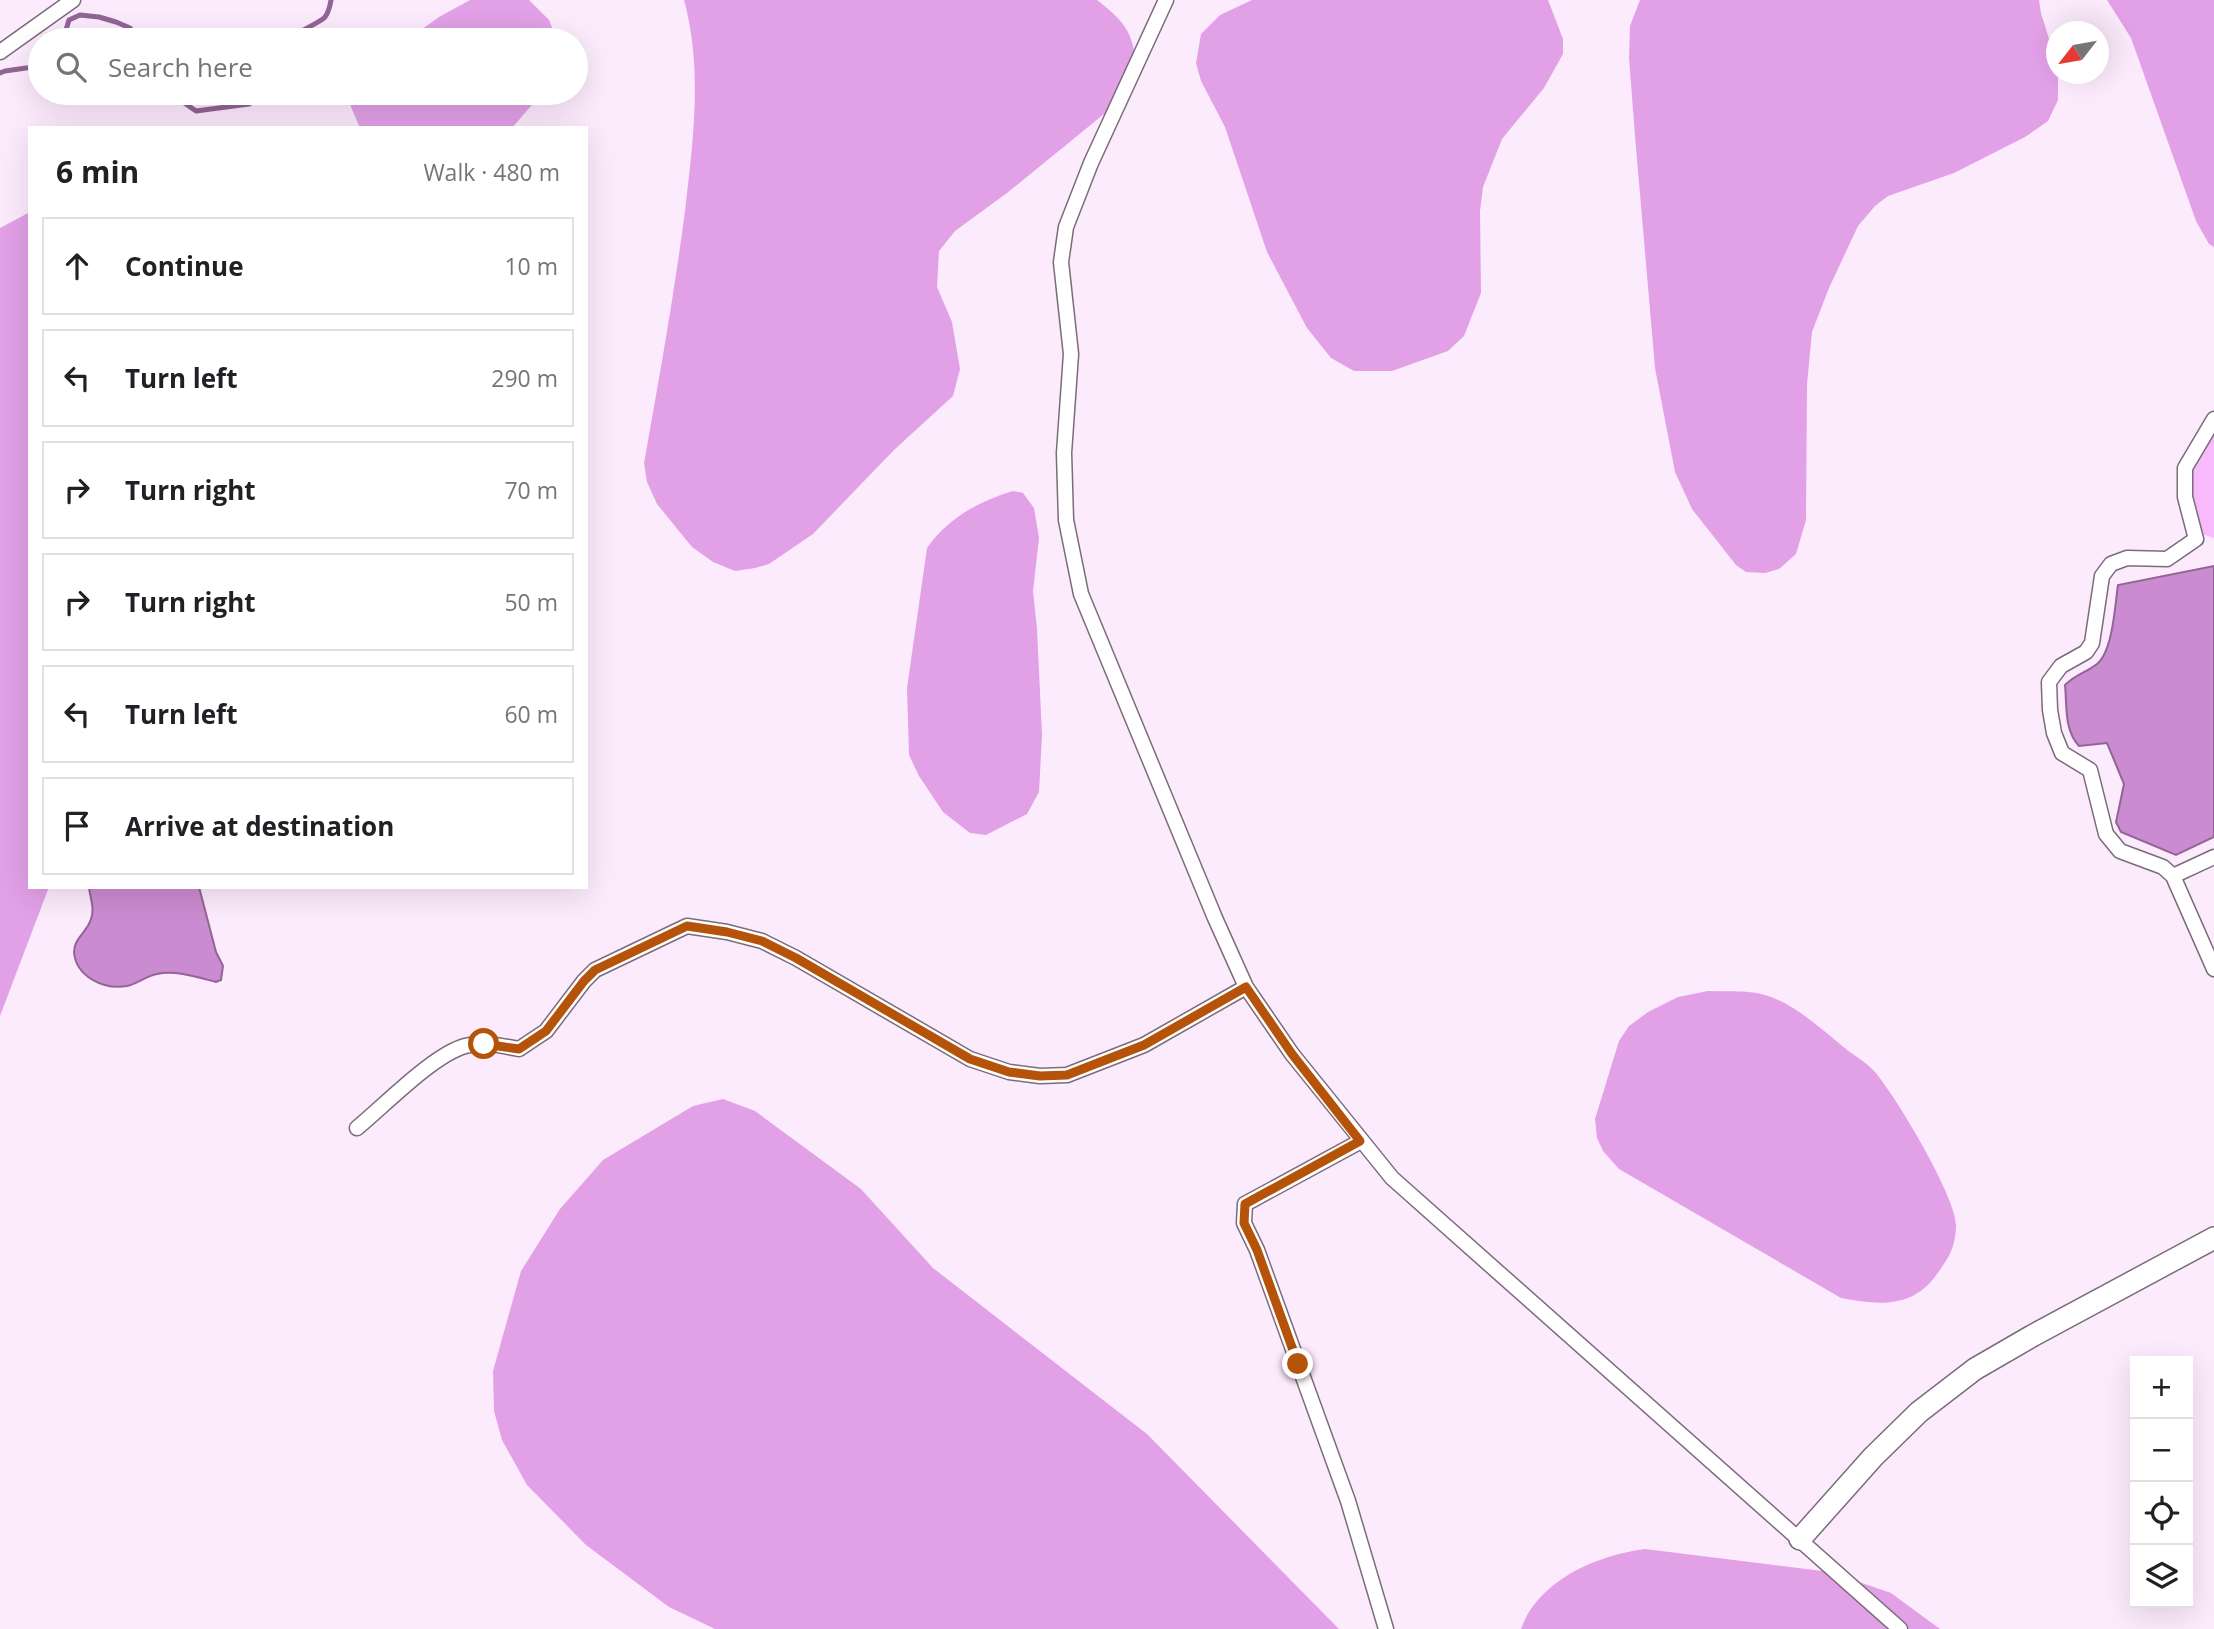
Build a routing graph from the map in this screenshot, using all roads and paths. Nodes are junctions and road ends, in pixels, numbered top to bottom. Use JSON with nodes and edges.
{"nodes":[{"id":1,"x":73,"y":0,"type":"edge"},
{"id":2,"x":1166,"y":0,"type":"edge"},
{"id":3,"x":34,"y":28,"type":"edge"},
{"id":4,"x":28,"y":32,"type":"edge"},
{"id":5,"x":0,"y":52,"type":"edge"},
{"id":6,"x":2214,"y":419,"type":"edge"},
{"id":7,"x":2214,"y":857,"type":"edge"},
{"id":8,"x":2173,"y":876,"type":"junction"},
{"id":9,"x":2214,"y":969,"type":"edge"},
{"id":10,"x":1246,"y":987,"type":"junction"},
{"id":11,"x":357,"y":1128,"type":"dead end"},
{"id":12,"x":1360,"y":1141,"type":"junction"},
{"id":13,"x":2214,"y":1238,"type":"edge"},
{"id":14,"x":1800,"y":1539,"type":"junction"},
{"id":15,"x":1387,"y":1629,"type":"edge"},
{"id":16,"x":1900,"y":1629,"type":"edge"}],
"edges":[{"from":1,"to":3,"type":"street"},
{"from":2,"to":10,"type":"street"},
{"from":4,"to":5,"type":"street"},
{"from":6,"to":8,"type":"street"},
{"from":7,"to":8,"type":"street"},
{"from":8,"to":9,"type":"street"},
{"from":10,"to":11,"type":"street"},
{"from":10,"to":12,"type":"street"},
{"from":12,"to":14,"type":"street"},
{"from":12,"to":15,"type":"street"},
{"from":13,"to":14,"type":"street"},
{"from":14,"to":16,"type":"street"}]}
